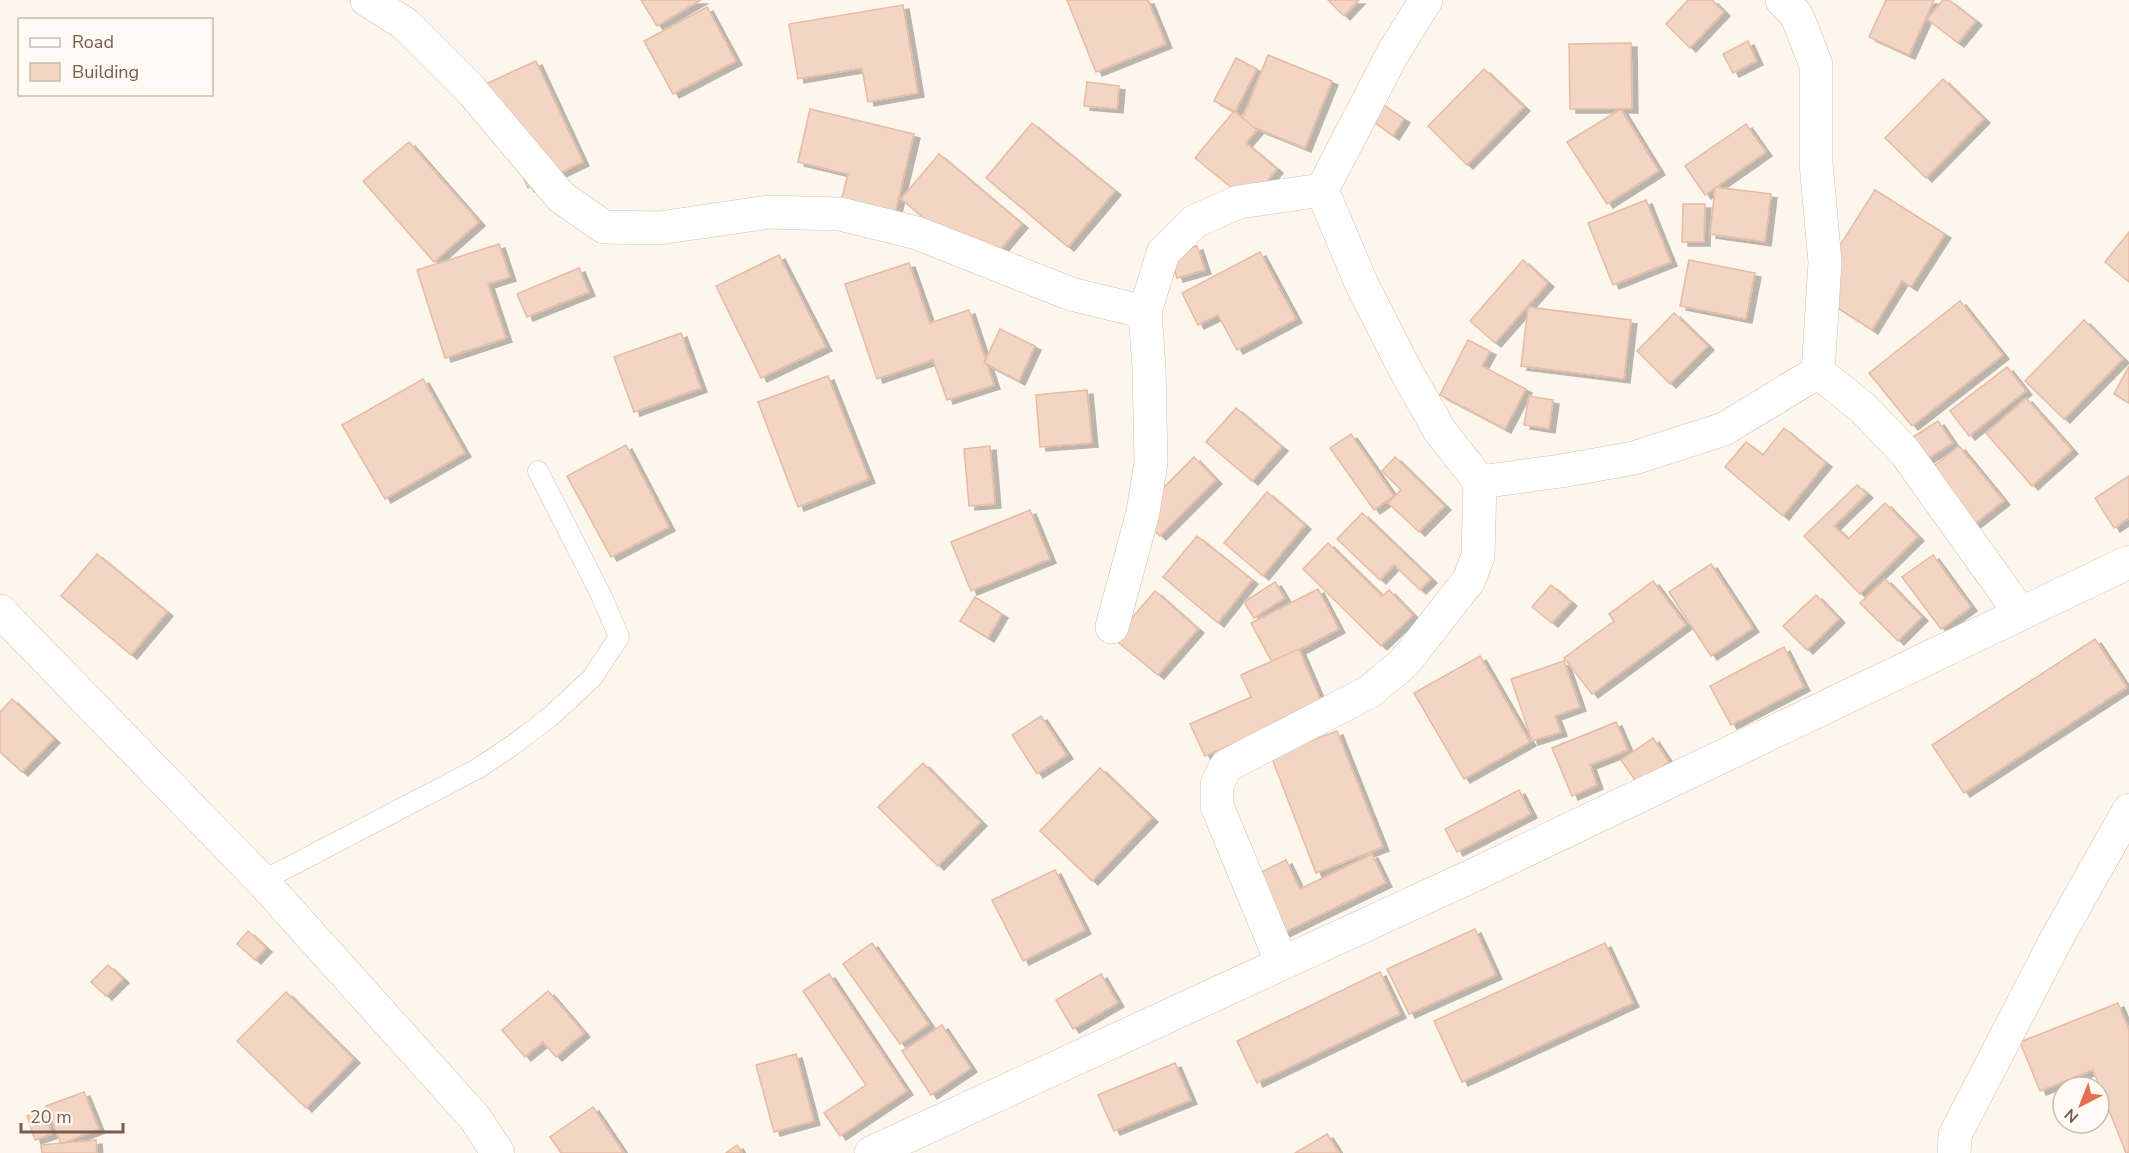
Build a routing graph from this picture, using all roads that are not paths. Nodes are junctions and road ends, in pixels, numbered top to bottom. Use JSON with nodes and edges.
{"nodes":[{"id":1,"x":368,"y":0,"type":"edge"},
{"id":2,"x":1426,"y":0,"type":"edge"},
{"id":3,"x":1782,"y":0,"type":"edge"},
{"id":4,"x":1322,"y":190,"type":"junction"},
{"id":5,"x":1145,"y":312,"type":"junction"},
{"id":6,"x":1818,"y":372,"type":"junction"},
{"id":7,"x":538,"y":471,"type":"dead end"},
{"id":8,"x":1480,"y":482,"type":"junction"},
{"id":9,"x":2129,"y":562,"type":"edge"},
{"id":10,"x":0,"y":611,"type":"edge"},
{"id":11,"x":2021,"y":614,"type":"junction"},
{"id":12,"x":1112,"y":627,"type":"dead end"},
{"id":13,"x":2129,"y":810,"type":"edge"},
{"id":14,"x":262,"y":881,"type":"junction"},
{"id":15,"x":1282,"y":963,"type":"junction"},
{"id":16,"x":498,"y":1153,"type":"edge"},
{"id":17,"x":872,"y":1153,"type":"edge"},
{"id":18,"x":1954,"y":1153,"type":"edge"}],
"edges":[{"from":1,"to":5,"type":"street"},
{"from":2,"to":4,"type":"street"},
{"from":3,"to":6,"type":"street"},
{"from":4,"to":5,"type":"street"},
{"from":4,"to":8,"type":"street"},
{"from":5,"to":12,"type":"street"},
{"from":6,"to":8,"type":"street"},
{"from":6,"to":11,"type":"street"},
{"from":7,"to":14,"type":"lane"},
{"from":8,"to":15,"type":"street"},
{"from":9,"to":11,"type":"street"},
{"from":10,"to":14,"type":"street"},
{"from":11,"to":15,"type":"street"},
{"from":13,"to":18,"type":"street"},
{"from":14,"to":16,"type":"street"},
{"from":15,"to":17,"type":"street"}]}
